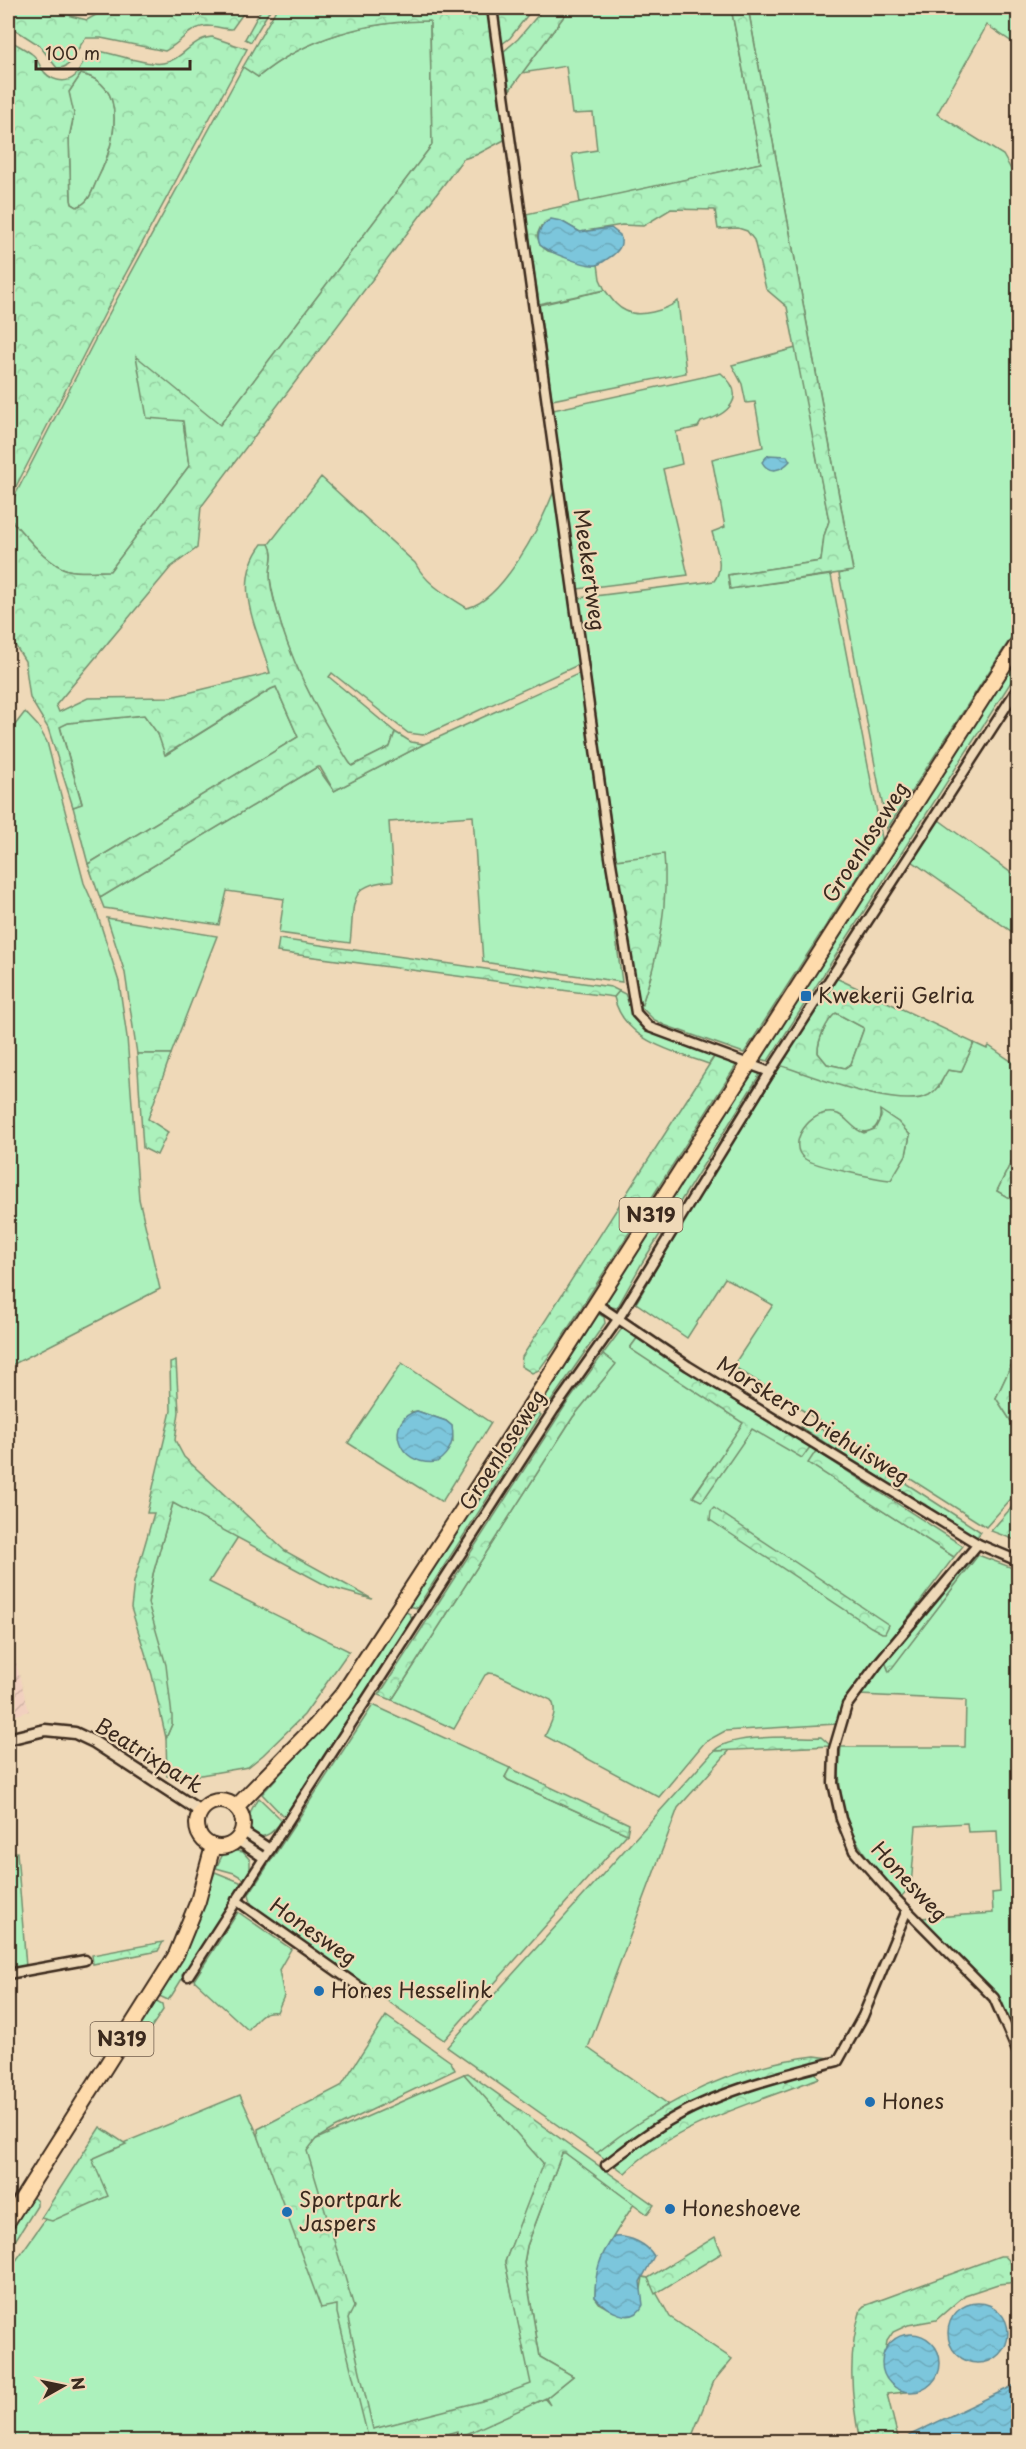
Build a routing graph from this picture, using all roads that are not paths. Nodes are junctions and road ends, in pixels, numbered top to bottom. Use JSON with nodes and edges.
{"nodes":[{"id":1,"x":492,"y":8,"type":"edge"},
{"id":2,"x":1018,"y":643,"type":"edge"},
{"id":3,"x":1018,"y":688,"type":"edge"},
{"id":4,"x":748,"y":1064,"type":"junction"},
{"id":5,"x":770,"y":1072,"type":"junction"},
{"id":6,"x":595,"y":1303,"type":"junction"},
{"id":7,"x":619,"y":1318,"type":"junction"},
{"id":8,"x":978,"y":1544,"type":"junction"},
{"id":9,"x":1018,"y":1561,"type":"edge"},
{"id":10,"x":8,"y":1739,"type":"edge"},
{"id":11,"x":236,"y":1807,"type":"junction"},
{"id":12,"x":200,"y":1811,"type":"junction"},
{"id":13,"x":239,"y":1836,"type":"junction"},
{"id":14,"x":213,"y":1846,"type":"junction"},
{"id":15,"x":270,"y":1849,"type":"junction"},
{"id":16,"x":264,"y":1858,"type":"junction"},
{"id":17,"x":236,"y":1900,"type":"junction"},
{"id":18,"x":908,"y":1910,"type":"junction"},
{"id":19,"x":85,"y":1960,"type":"dead end"},
{"id":20,"x":8,"y":1974,"type":"edge"},
{"id":21,"x":188,"y":1976,"type":"dead end"},
{"id":22,"x":369,"y":1993,"type":"dead end"},
{"id":23,"x":1018,"y":2054,"type":"edge"},
{"id":24,"x":606,"y":2165,"type":"dead end"},
{"id":25,"x":8,"y":2221,"type":"edge"}],
"edges":[{"from":1,"to":4,"type":"street","name":"Meekertweg"},
{"from":2,"to":4,"type":"main road","name":"Groenloseweg","number":"N319"},
{"from":3,"to":5,"type":"street","name":"Groenloseweg"},
{"from":4,"to":5,"type":"street"},
{"from":4,"to":6,"type":"main road","name":"Groenloseweg","number":"N319"},
{"from":5,"to":7,"type":"street","name":"Groenloseweg"},
{"from":6,"to":7,"type":"street","name":"Morskers Driehuisweg"},
{"from":6,"to":11,"type":"main road","name":"Groenloseweg","number":"N319"},
{"from":7,"to":8,"type":"street","name":"Morskers Driehuisweg"},
{"from":7,"to":15,"type":"street","name":"Groenloseweg"},
{"from":8,"to":9,"type":"street","name":"Morskers Driehuisweg"},
{"from":8,"to":18,"type":"street","name":"Honesweg"},
{"from":10,"to":12,"type":"street","name":"Beatrixpark"},
{"from":11,"to":12,"type":"main road"},
{"from":11,"to":13,"type":"main road"},
{"from":12,"to":14,"type":"main road"},
{"from":13,"to":14,"type":"main road"},
{"from":13,"to":15,"type":"street"},
{"from":13,"to":16,"type":"street"},
{"from":14,"to":25,"type":"main road","number":"N319"},
{"from":15,"to":16,"type":"street","name":"Groenloseweg"},
{"from":16,"to":17,"type":"street","name":"Groenloseweg"},
{"from":17,"to":21,"type":"street","name":"Groenloseweg"},
{"from":17,"to":22,"type":"street","name":"Honesweg"},
{"from":18,"to":23,"type":"street","name":"Honesweg"},
{"from":18,"to":24,"type":"street"},
{"from":19,"to":20,"type":"street"}]}
